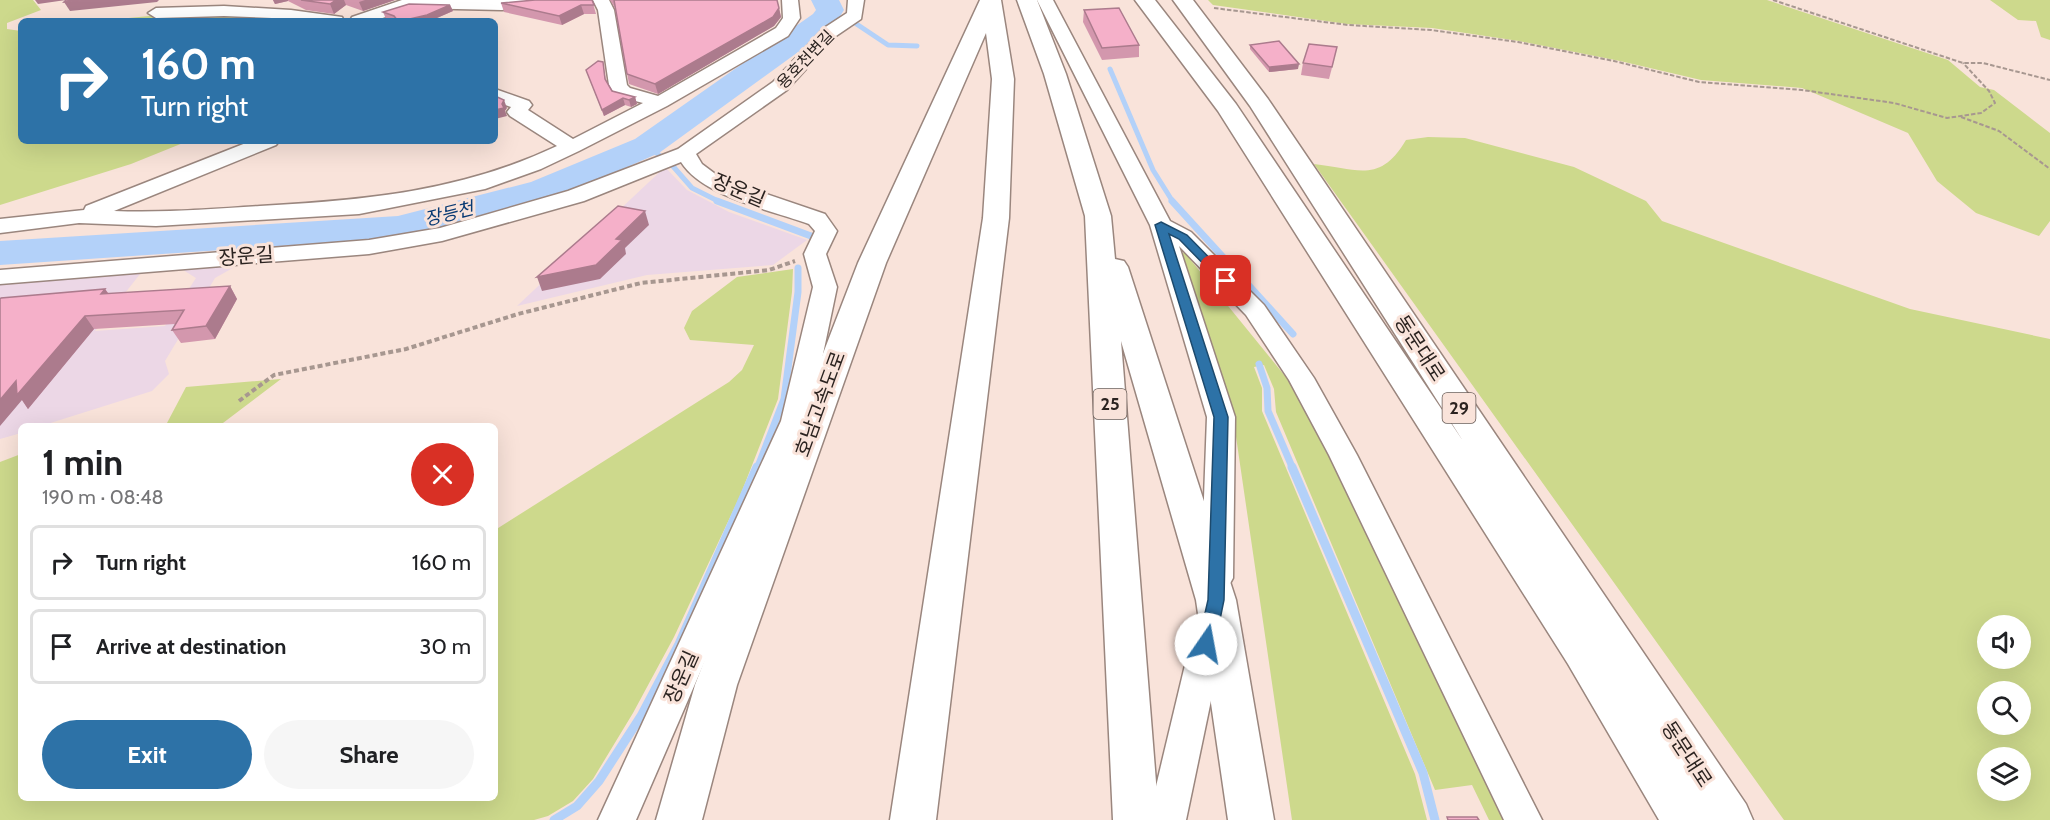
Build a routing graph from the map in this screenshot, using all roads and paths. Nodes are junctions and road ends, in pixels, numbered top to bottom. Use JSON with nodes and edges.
{"nodes":[{"id":1,"x":320,"y":0,"type":"edge"},
{"id":2,"x":559,"y":0,"type":"edge"},
{"id":3,"x":601,"y":0,"type":"edge"},
{"id":4,"x":790,"y":0,"type":"edge"},
{"id":5,"x":856,"y":0,"type":"edge"},
{"id":6,"x":991,"y":0,"type":"edge"},
{"id":7,"x":1027,"y":0,"type":"edge"},
{"id":8,"x":1045,"y":0,"type":"edge"},
{"id":9,"x":1145,"y":0,"type":"edge"},
{"id":10,"x":1773,"y":0,"type":"edge"},
{"id":11,"x":529,"y":2,"type":"edge"},
{"id":12,"x":1186,"y":2,"type":"edge"},
{"id":13,"x":161,"y":6,"type":"edge"},
{"id":14,"x":301,"y":16,"type":"junction"},
{"id":15,"x":315,"y":18,"type":"edge"},
{"id":16,"x":366,"y":18,"type":"edge"},
{"id":17,"x":498,"y":23,"type":"edge"},
{"id":18,"x":1963,"y":63,"type":"junction"},
{"id":19,"x":1055,"y":74,"type":"junction"},
{"id":20,"x":2050,"y":80,"type":"edge"},
{"id":21,"x":498,"y":96,"type":"edge"},
{"id":22,"x":660,"y":102,"type":"junction"},
{"id":23,"x":1958,"y":116,"type":"junction"},
{"id":24,"x":262,"y":144,"type":"edge"},
{"id":25,"x":572,"y":147,"type":"junction"},
{"id":26,"x":685,"y":153,"type":"junction"},
{"id":27,"x":2050,"y":169,"type":"edge"},
{"id":28,"x":79,"y":216,"type":"junction"},
{"id":29,"x":1161,"y":225,"type":"junction"},
{"id":30,"x":0,"y":226,"type":"edge"},
{"id":31,"x":0,"y":245,"type":"edge"},
{"id":32,"x":815,"y":254,"type":"junction"},
{"id":33,"x":0,"y":277,"type":"edge"},
{"id":34,"x":239,"y":401,"type":"dead end"},
{"id":35,"x":1216,"y":600,"type":"junction"},
{"id":36,"x":616,"y":820,"type":"edge"},
{"id":37,"x":679,"y":820,"type":"edge"},
{"id":38,"x":913,"y":820,"type":"edge"},
{"id":39,"x":1136,"y":820,"type":"edge"},
{"id":40,"x":1167,"y":820,"type":"edge"},
{"id":41,"x":1251,"y":820,"type":"edge"},
{"id":42,"x":1523,"y":820,"type":"edge"},
{"id":43,"x":1684,"y":820,"type":"edge"},
{"id":44,"x":1730,"y":820,"type":"edge"}],
"edges":[{"from":1,"to":14,"type":"street"},
{"from":2,"to":11,"type":"street"},
{"from":3,"to":22,"type":"street"},
{"from":4,"to":22,"type":"street"},
{"from":5,"to":26,"type":"street","name":"용호천변길"},
{"from":6,"to":37,"type":"main road","name":"호남고속도로"},
{"from":6,"to":38,"type":"main road","name":"호남고속도로"},
{"from":7,"to":19,"type":"main road","number":"25"},
{"from":8,"to":29,"type":"street"},
{"from":9,"to":43,"type":"main road","name":"동문대로","number":"29"},
{"from":10,"to":18,"type":"path"},
{"from":11,"to":16,"type":"street"},
{"from":11,"to":17,"type":"street"},
{"from":12,"to":23,"type":"path"},
{"from":12,"to":44,"type":"main road","name":"동문대로","number":"29"},
{"from":13,"to":14,"type":"street"},
{"from":14,"to":15,"type":"street"},
{"from":18,"to":20,"type":"path"},
{"from":18,"to":23,"type":"path"},
{"from":19,"to":35,"type":"main road"},
{"from":19,"to":39,"type":"main road","number":"25"},
{"from":21,"to":25,"type":"street"},
{"from":22,"to":25,"type":"street"},
{"from":23,"to":27,"type":"path"},
{"from":24,"to":28,"type":"street"},
{"from":25,"to":28,"type":"street"},
{"from":26,"to":32,"type":"street","name":"장운길"},
{"from":26,"to":33,"type":"street","name":"장운길"},
{"from":28,"to":30,"type":"street"},
{"from":28,"to":31,"type":"street"},
{"from":29,"to":35,"type":"street"},
{"from":29,"to":42,"type":"street"},
{"from":32,"to":34,"type":"path"},
{"from":32,"to":36,"type":"street","name":"장운길"},
{"from":35,"to":40,"type":"street"},
{"from":35,"to":41,"type":"main road"}]}
